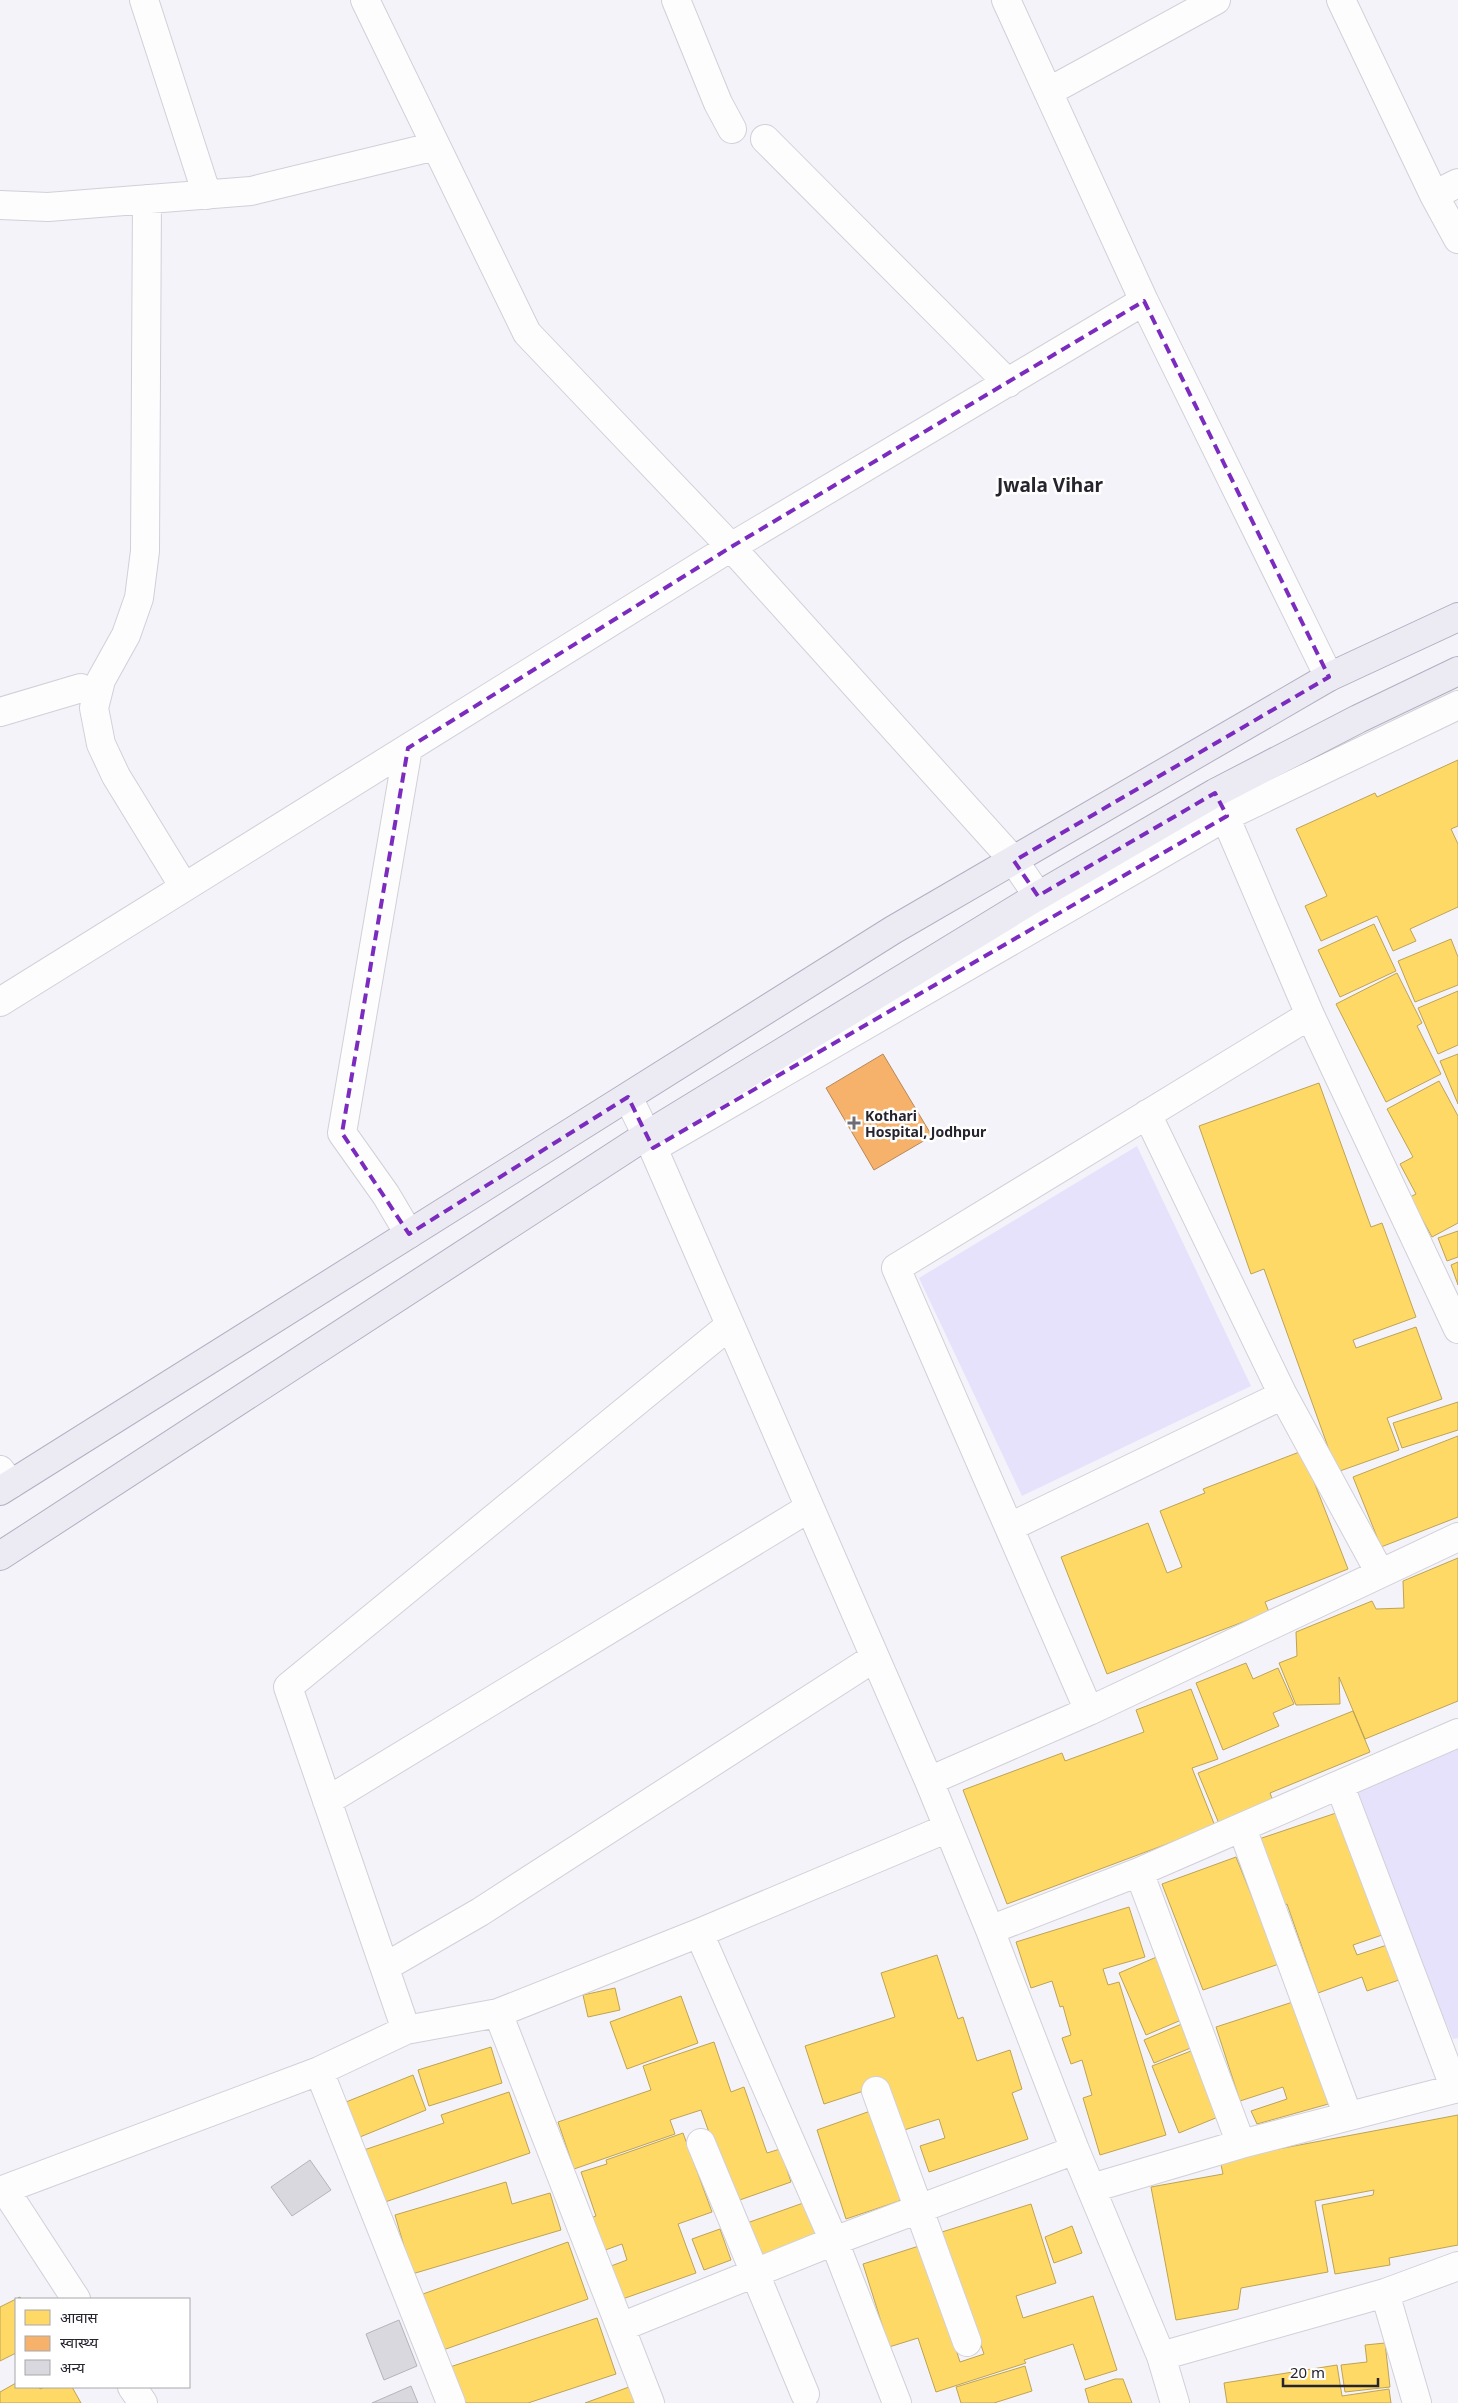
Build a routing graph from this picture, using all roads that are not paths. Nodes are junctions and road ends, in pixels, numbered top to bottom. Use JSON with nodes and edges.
{"nodes":[{"id":1,"x":144,"y":0,"type":"edge"},
{"id":2,"x":365,"y":0,"type":"edge"},
{"id":3,"x":676,"y":0,"type":"edge"},
{"id":4,"x":1006,"y":0,"type":"edge"},
{"id":5,"x":1216,"y":0,"type":"edge"},
{"id":6,"x":1341,"y":0,"type":"edge"},
{"id":7,"x":1048,"y":92,"type":"junction"},
{"id":8,"x":732,"y":128,"type":"dead end"},
{"id":9,"x":765,"y":139,"type":"dead end"},
{"id":10,"x":436,"y":146,"type":"junction"},
{"id":11,"x":1446,"y":189,"type":"edge"},
{"id":12,"x":207,"y":195,"type":"junction"},
{"id":13,"x":147,"y":199,"type":"junction"},
{"id":14,"x":0,"y":205,"type":"edge"},
{"id":15,"x":1458,"y":239,"type":"edge"},
{"id":16,"x":1144,"y":301,"type":"junction"},
{"id":17,"x":1008,"y":383,"type":"junction"},
{"id":18,"x":731,"y":547,"type":"junction"},
{"id":19,"x":1458,"y":616,"type":"edge"},
{"id":20,"x":1458,"y":671,"type":"edge"},
{"id":21,"x":1329,"y":677,"type":"junction"},
{"id":22,"x":87,"y":698,"type":"junction"},
{"id":23,"x":1458,"y":705,"type":"edge"},
{"id":24,"x":0,"y":712,"type":"edge"},
{"id":25,"x":408,"y":748,"type":"junction"},
{"id":26,"x":1221,"y":804,"type":"junction"},
{"id":27,"x":1014,"y":861,"type":"junction"},
{"id":28,"x":184,"y":887,"type":"junction"},
{"id":29,"x":1038,"y":896,"type":"junction"},
{"id":30,"x":0,"y":1002,"type":"edge"},
{"id":31,"x":1310,"y":1015,"type":"junction"},
{"id":32,"x":628,"y":1097,"type":"junction"},
{"id":33,"x":1147,"y":1114,"type":"junction"},
{"id":34,"x":650,"y":1141,"type":"junction"},
{"id":35,"x":409,"y":1234,"type":"junction"},
{"id":36,"x":730,"y":1325,"type":"junction"},
{"id":37,"x":1458,"y":1329,"type":"edge"},
{"id":38,"x":1284,"y":1395,"type":"junction"},
{"id":39,"x":4,"y":1482,"type":"edge"},
{"id":40,"x":809,"y":1508,"type":"junction"},
{"id":41,"x":1010,"y":1527,"type":"junction"},
{"id":42,"x":1458,"y":1537,"type":"edge"},
{"id":43,"x":0,"y":1556,"type":"edge"},
{"id":44,"x":1380,"y":1573,"type":"junction"},
{"id":45,"x":874,"y":1658,"type":"junction"},
{"id":46,"x":1088,"y":1711,"type":"junction"},
{"id":47,"x":1458,"y":1733,"type":"edge"},
{"id":48,"x":929,"y":1781,"type":"junction"},
{"id":49,"x":1340,"y":1786,"type":"junction"},
{"id":50,"x":327,"y":1801,"type":"junction"},
{"id":51,"x":948,"y":1828,"type":"junction"},
{"id":52,"x":1242,"y":1828,"type":"junction"},
{"id":53,"x":1139,"y":1872,"type":"junction"},
{"id":54,"x":990,"y":1930,"type":"junction"},
{"id":55,"x":699,"y":1933,"type":"junction"},
{"id":56,"x":385,"y":1967,"type":"junction"},
{"id":57,"x":498,"y":2013,"type":"junction"},
{"id":58,"x":406,"y":2030,"type":"junction"},
{"id":59,"x":319,"y":2071,"type":"junction"},
{"id":60,"x":1457,"y":2088,"type":"edge"},
{"id":61,"x":876,"y":2091,"type":"dead end"},
{"id":62,"x":1348,"y":2116,"type":"junction"},
{"id":63,"x":701,"y":2143,"type":"dead end"},
{"id":64,"x":1241,"y":2144,"type":"junction"},
{"id":65,"x":1075,"y":2150,"type":"junction"},
{"id":66,"x":1092,"y":2188,"type":"junction"},
{"id":67,"x":2,"y":2191,"type":"edge"},
{"id":68,"x":919,"y":2209,"type":"junction"},
{"id":69,"x":834,"y":2241,"type":"junction"},
{"id":70,"x":1458,"y":2266,"type":"edge"},
{"id":71,"x":755,"y":2273,"type":"junction"},
{"id":72,"x":1385,"y":2292,"type":"junction"},
{"id":73,"x":75,"y":2298,"type":"edge"},
{"id":74,"x":621,"y":2327,"type":"junction"},
{"id":75,"x":967,"y":2342,"type":"dead end"},
{"id":76,"x":1161,"y":2356,"type":"junction"},
{"id":77,"x":133,"y":2388,"type":"edge"},
{"id":78,"x":805,"y":2394,"type":"dead end"},
{"id":79,"x":143,"y":2403,"type":"edge"},
{"id":80,"x":451,"y":2403,"type":"edge"},
{"id":81,"x":650,"y":2403,"type":"edge"},
{"id":82,"x":897,"y":2403,"type":"edge"},
{"id":83,"x":1175,"y":2403,"type":"edge"},
{"id":84,"x":1417,"y":2403,"type":"edge"}],
"edges":[{"from":1,"to":12,"type":"street"},
{"from":2,"to":10,"type":"street"},
{"from":3,"to":8,"type":"street"},
{"from":4,"to":7,"type":"street"},
{"from":5,"to":7,"type":"street"},
{"from":6,"to":11,"type":"street"},
{"from":7,"to":16,"type":"street"},
{"from":9,"to":17,"type":"street"},
{"from":10,"to":12,"type":"street"},
{"from":10,"to":18,"type":"street"},
{"from":11,"to":15,"type":"street"},
{"from":12,"to":13,"type":"street"},
{"from":13,"to":14,"type":"street"},
{"from":13,"to":22,"type":"street"},
{"from":16,"to":17,"type":"street"},
{"from":16,"to":21,"type":"street"},
{"from":17,"to":18,"type":"street"},
{"from":18,"to":25,"type":"street"},
{"from":18,"to":27,"type":"street"},
{"from":19,"to":21,"type":"main road"},
{"from":20,"to":26,"type":"main road"},
{"from":21,"to":27,"type":"main road"},
{"from":22,"to":24,"type":"street"},
{"from":22,"to":28,"type":"street"},
{"from":23,"to":26,"type":"street"},
{"from":25,"to":28,"type":"street"},
{"from":25,"to":35,"type":"street"},
{"from":26,"to":29,"type":"main road"},
{"from":26,"to":31,"type":"street"},
{"from":26,"to":34,"type":"street"},
{"from":27,"to":29,"type":"street"},
{"from":27,"to":32,"type":"main road"},
{"from":28,"to":30,"type":"street"},
{"from":29,"to":34,"type":"main road"},
{"from":31,"to":33,"type":"street"},
{"from":31,"to":37,"type":"street"},
{"from":32,"to":34,"type":"street"},
{"from":32,"to":35,"type":"main road"},
{"from":33,"to":38,"type":"street"},
{"from":33,"to":41,"type":"street"},
{"from":34,"to":36,"type":"street"},
{"from":34,"to":43,"type":"main road"},
{"from":35,"to":39,"type":"main road"},
{"from":36,"to":40,"type":"street"},
{"from":36,"to":50,"type":"street"},
{"from":38,"to":41,"type":"street"},
{"from":38,"to":44,"type":"street"},
{"from":40,"to":45,"type":"street"},
{"from":40,"to":50,"type":"street"},
{"from":41,"to":46,"type":"street"},
{"from":42,"to":44,"type":"street"},
{"from":44,"to":46,"type":"street"},
{"from":45,"to":48,"type":"street"},
{"from":45,"to":56,"type":"street"},
{"from":46,"to":48,"type":"street"},
{"from":47,"to":49,"type":"street"},
{"from":48,"to":51,"type":"street"},
{"from":49,"to":52,"type":"street"},
{"from":49,"to":60,"type":"street"},
{"from":50,"to":56,"type":"street"},
{"from":51,"to":54,"type":"street"},
{"from":51,"to":55,"type":"street"},
{"from":52,"to":53,"type":"street"},
{"from":52,"to":62,"type":"street"},
{"from":53,"to":54,"type":"street"},
{"from":53,"to":64,"type":"street"},
{"from":54,"to":65,"type":"street"},
{"from":55,"to":57,"type":"street"},
{"from":55,"to":69,"type":"street"},
{"from":56,"to":58,"type":"street"},
{"from":57,"to":58,"type":"street"},
{"from":57,"to":74,"type":"street"},
{"from":58,"to":59,"type":"street"},
{"from":59,"to":67,"type":"street"},
{"from":59,"to":80,"type":"street"},
{"from":60,"to":62,"type":"street"},
{"from":61,"to":68,"type":"street"},
{"from":62,"to":64,"type":"street"},
{"from":63,"to":71,"type":"street"},
{"from":64,"to":66,"type":"street"},
{"from":65,"to":66,"type":"street"},
{"from":65,"to":68,"type":"street"},
{"from":66,"to":76,"type":"street"},
{"from":67,"to":73,"type":"street"},
{"from":68,"to":69,"type":"street"},
{"from":68,"to":75,"type":"street"},
{"from":69,"to":71,"type":"street"},
{"from":69,"to":82,"type":"street"},
{"from":70,"to":72,"type":"street"},
{"from":71,"to":74,"type":"street"},
{"from":71,"to":78,"type":"street"},
{"from":72,"to":76,"type":"street"},
{"from":72,"to":84,"type":"street"},
{"from":74,"to":81,"type":"street"},
{"from":76,"to":83,"type":"street"},
{"from":77,"to":79,"type":"street"}]}
